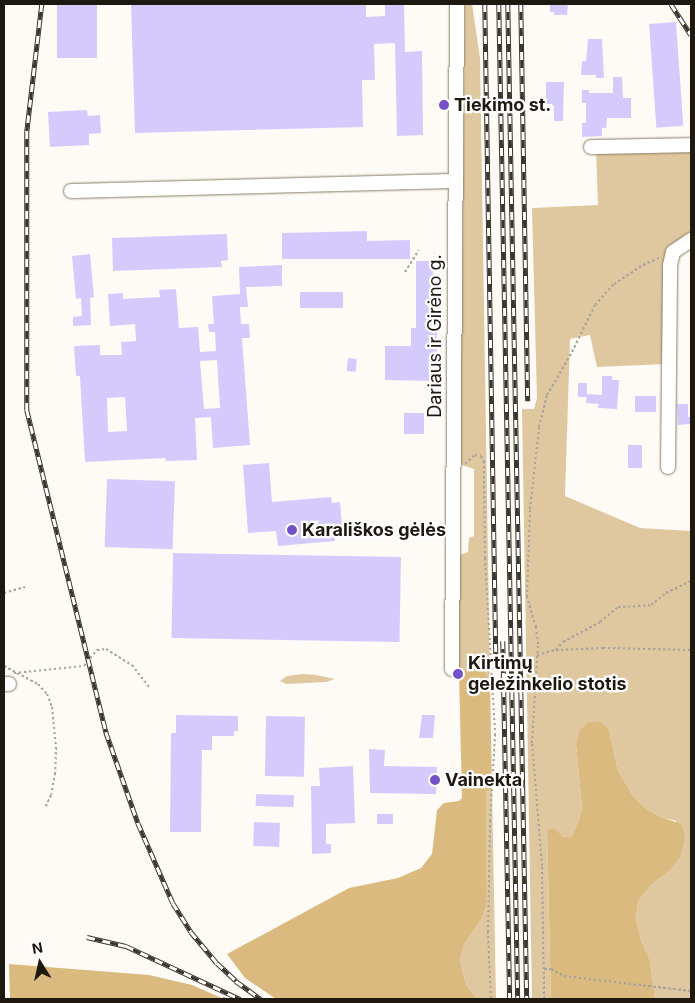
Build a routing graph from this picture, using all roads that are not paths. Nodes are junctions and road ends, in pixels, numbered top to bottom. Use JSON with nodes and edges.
{"nodes":[{"id":1,"x":457,"y":4,"type":"edge"},
{"id":2,"x":691,"y":145,"type":"edge"},
{"id":3,"x":591,"y":146,"type":"dead end"},
{"id":4,"x":454,"y":181,"type":"junction"},
{"id":5,"x":71,"y":191,"type":"dead end"},
{"id":6,"x":691,"y":240,"type":"edge"},
{"id":7,"x":668,"y":467,"type":"dead end"},
{"id":8,"x":452,"y":669,"type":"dead end"}],
"edges":[{"from":1,"to":4,"type":"street","name":"Dariaus ir Girėno g."},
{"from":2,"to":3,"type":"street"},
{"from":4,"to":5,"type":"street"},
{"from":4,"to":8,"type":"street","name":"Dariaus ir Girėno g."},
{"from":6,"to":7,"type":"street"}]}
